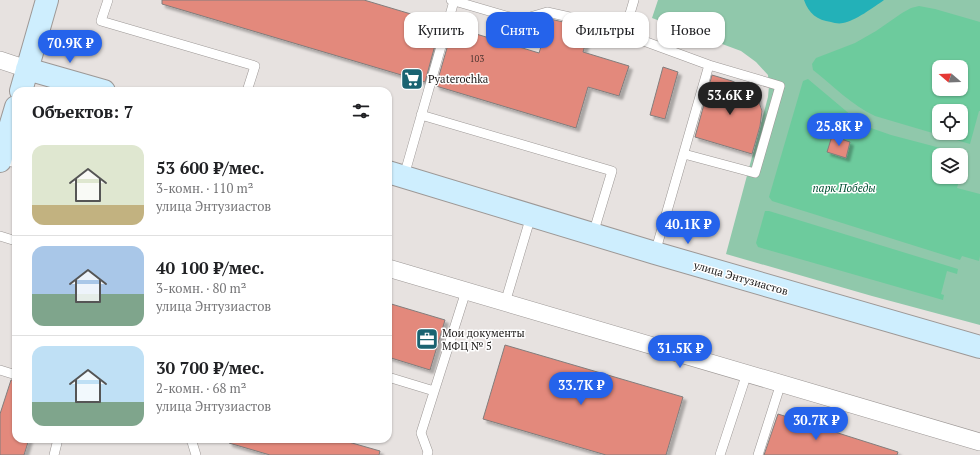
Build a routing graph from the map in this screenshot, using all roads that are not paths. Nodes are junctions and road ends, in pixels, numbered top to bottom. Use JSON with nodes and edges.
{"nodes":[{"id":1,"x":47,"y":0,"type":"edge"},
{"id":2,"x":108,"y":0,"type":"edge"},
{"id":3,"x":453,"y":0,"type":"edge"},
{"id":4,"x":634,"y":0,"type":"edge"},
{"id":5,"x":630,"y":12,"type":"edge"},
{"id":6,"x":562,"y":15,"type":"edge"},
{"id":7,"x":649,"y":43,"type":"edge"},
{"id":8,"x":0,"y":60,"type":"edge"},
{"id":9,"x":709,"y":65,"type":"junction"},
{"id":10,"x":27,"y":69,"type":"junction"},
{"id":11,"x":22,"y":87,"type":"edge"},
{"id":12,"x":90,"y":87,"type":"edge"},
{"id":13,"x":249,"y":87,"type":"edge"},
{"id":14,"x":421,"y":115,"type":"junction"},
{"id":15,"x":12,"y":128,"type":"edge"},
{"id":16,"x":684,"y":154,"type":"junction"},
{"id":17,"x":6,"y":159,"type":"edge"},
{"id":18,"x":396,"y":174,"type":"edge"},
{"id":19,"x":531,"y":216,"type":"junction"},
{"id":20,"x":593,"y":234,"type":"junction"},
{"id":21,"x":0,"y":236,"type":"edge"},
{"id":22,"x":12,"y":240,"type":"edge"},
{"id":23,"x":655,"y":253,"type":"junction"},
{"id":24,"x":392,"y":269,"type":"edge"},
{"id":25,"x":466,"y":291,"type":"junction"},
{"id":26,"x":505,"y":303,"type":"junction"},
{"id":27,"x":980,"y":347,"type":"edge"},
{"id":28,"x":0,"y":370,"type":"edge"},
{"id":29,"x":12,"y":374,"type":"edge"},
{"id":30,"x":747,"y":374,"type":"junction"},
{"id":31,"x":392,"y":378,"type":"edge"},
{"id":32,"x":781,"y":383,"type":"junction"},
{"id":33,"x":434,"y":391,"type":"junction"},
{"id":34,"x":980,"y":442,"type":"edge"},
{"id":35,"x":57,"y":443,"type":"edge"},
{"id":36,"x":192,"y":443,"type":"edge"},
{"id":37,"x":54,"y":455,"type":"edge"},
{"id":38,"x":196,"y":455,"type":"edge"},
{"id":39,"x":427,"y":455,"type":"edge"},
{"id":40,"x":720,"y":455,"type":"edge"},
{"id":41,"x":758,"y":455,"type":"edge"}],
"edges":[{"from":1,"to":10,"type":"main road"},
{"from":2,"to":13,"type":"lane"},
{"from":3,"to":6,"type":"lane"},
{"from":3,"to":14,"type":"lane"},
{"from":4,"to":5,"type":"lane"},
{"from":7,"to":9,"type":"lane"},
{"from":8,"to":10,"type":"street"},
{"from":9,"to":16,"type":"lane"},
{"from":9,"to":16,"type":"lane"},
{"from":10,"to":11,"type":"main road"},
{"from":10,"to":12,"type":"main road"},
{"from":14,"to":18,"type":"lane"},
{"from":14,"to":20,"type":"lane"},
{"from":15,"to":17,"type":"main road"},
{"from":16,"to":23,"type":"lane"},
{"from":18,"to":19,"type":"main road","name":"улица Энтузиастов"},
{"from":19,"to":20,"type":"main road","name":"улица Энтузиастов"},
{"from":19,"to":26,"type":"lane"},
{"from":20,"to":23,"type":"main road","name":"улица Энтузиастов"},
{"from":21,"to":22,"type":"lane"},
{"from":23,"to":27,"type":"main road","name":"улица Энтузиастов"},
{"from":24,"to":25,"type":"street"},
{"from":25,"to":26,"type":"street"},
{"from":25,"to":33,"type":"lane"},
{"from":26,"to":30,"type":"street"},
{"from":28,"to":29,"type":"lane"},
{"from":30,"to":32,"type":"street"},
{"from":30,"to":40,"type":"lane"},
{"from":31,"to":33,"type":"lane"},
{"from":32,"to":34,"type":"street"},
{"from":32,"to":41,"type":"lane"},
{"from":33,"to":39,"type":"lane"},
{"from":35,"to":37,"type":"lane"},
{"from":36,"to":38,"type":"lane"}]}
